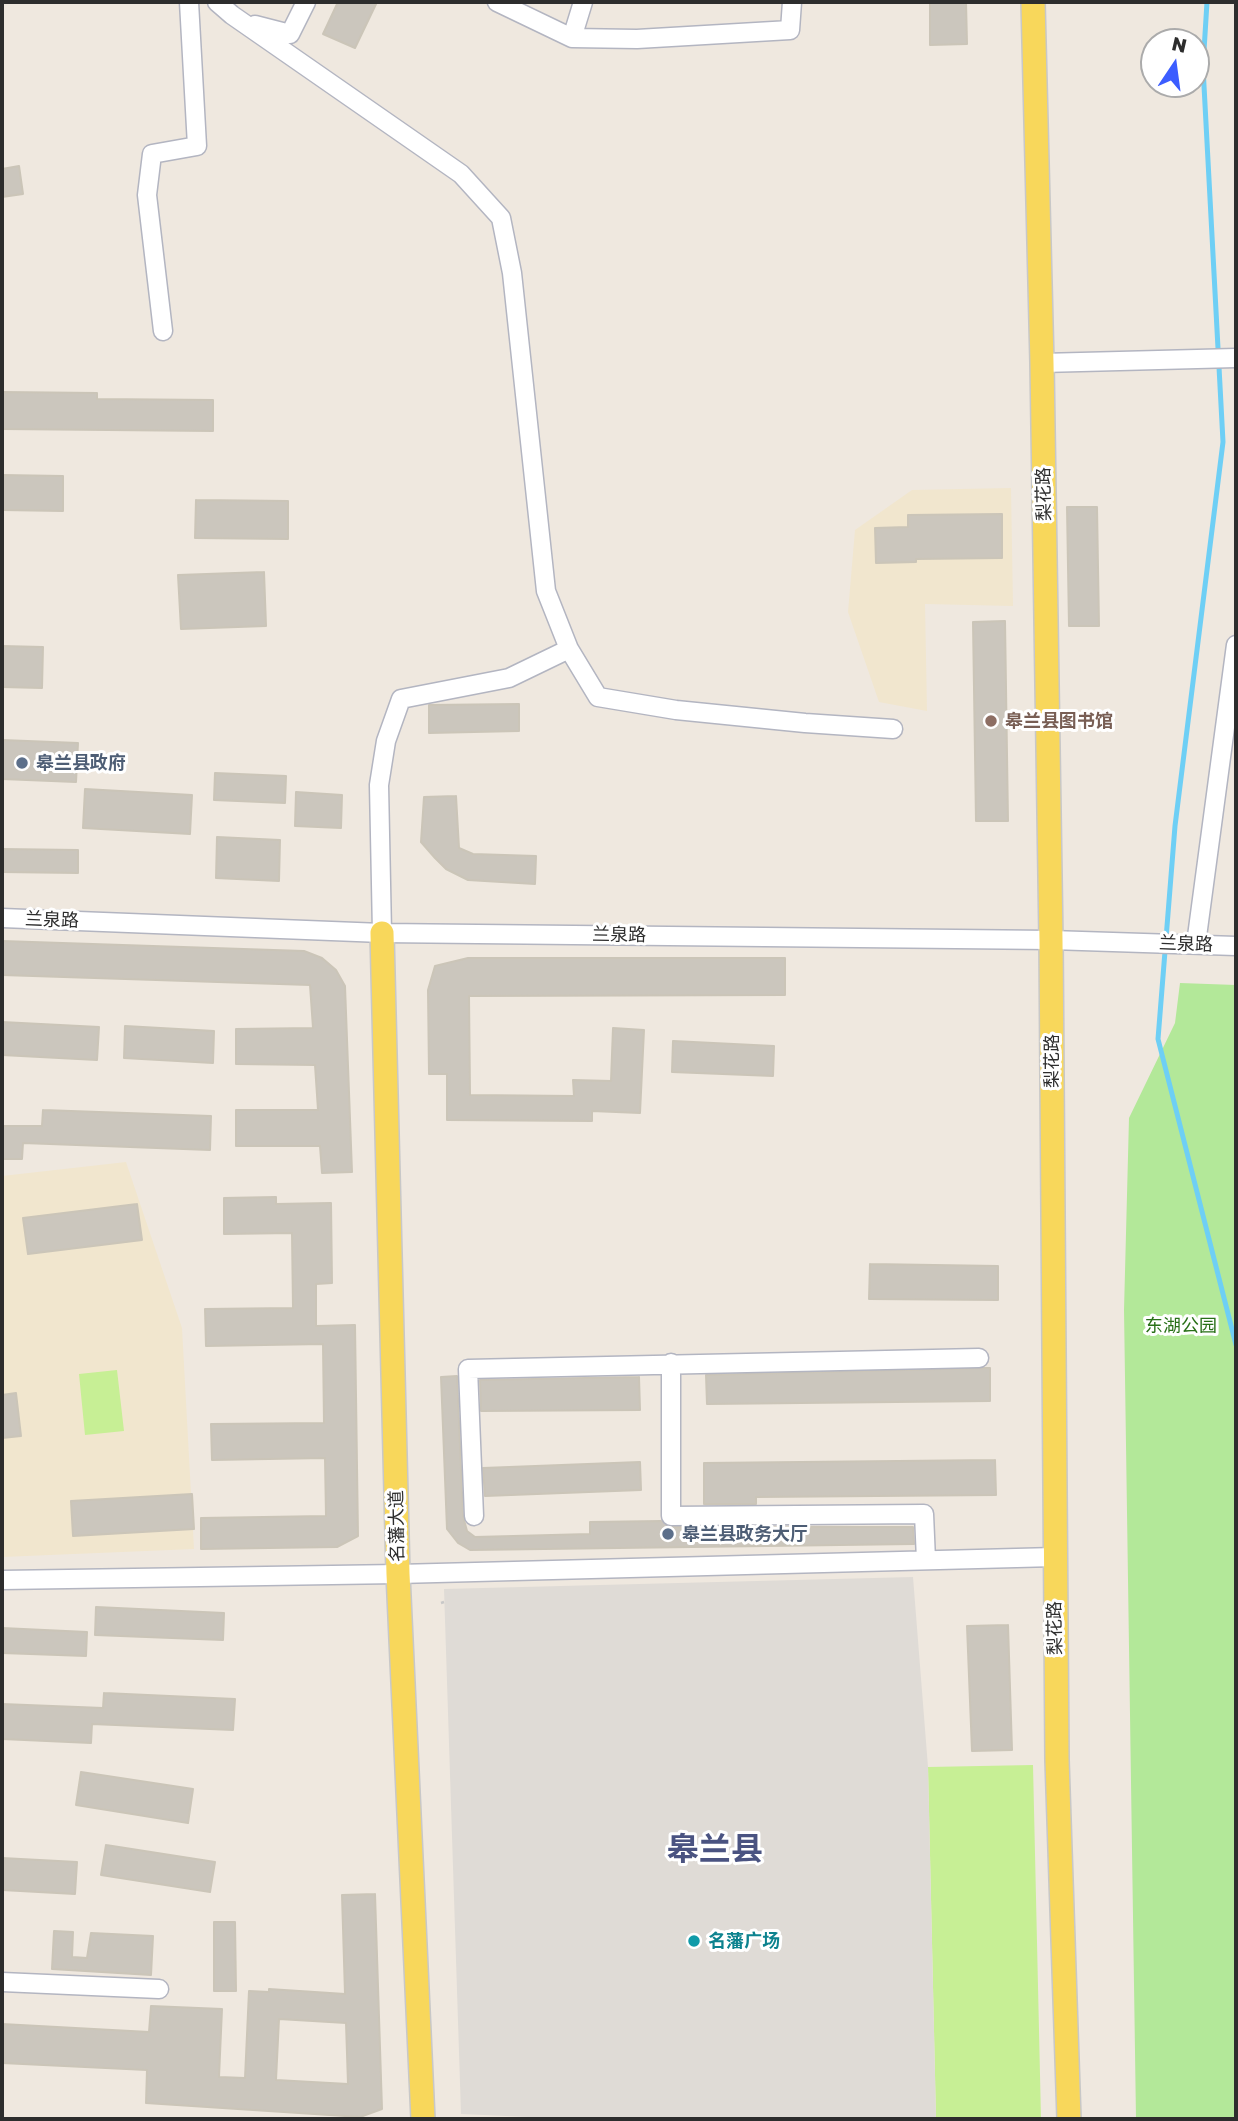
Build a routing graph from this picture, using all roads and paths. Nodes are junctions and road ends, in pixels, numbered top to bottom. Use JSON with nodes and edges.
{"nodes":[{"id":1,"x":189,"y":2,"type":"edge"},
{"id":2,"x":217,"y":2,"type":"edge"},
{"id":3,"x":306,"y":2,"type":"edge"},
{"id":4,"x":498,"y":2,"type":"edge"},
{"id":5,"x":583,"y":2,"type":"edge"},
{"id":6,"x":792,"y":2,"type":"edge"},
{"id":7,"x":1032,"y":2,"type":"edge"},
{"id":8,"x":244,"y":23,"type":"junction"},
{"id":9,"x":572,"y":38,"type":"junction"},
{"id":10,"x":163,"y":331,"type":"dead end"},
{"id":11,"x":1236,"y":358,"type":"edge"},
{"id":12,"x":1042,"y":363,"type":"junction"},
{"id":13,"x":1236,"y":645,"type":"edge"},
{"id":14,"x":569,"y":649,"type":"junction"},
{"id":15,"x":893,"y":729,"type":"dead end"},
{"id":16,"x":2,"y":918,"type":"edge"},
{"id":17,"x":382,"y":933,"type":"junction"},
{"id":18,"x":1051,"y":940,"type":"junction"},
{"id":19,"x":1188,"y":944,"type":"junction"},
{"id":20,"x":1236,"y":946,"type":"edge"},
{"id":21,"x":979,"y":1358,"type":"dead end"},
{"id":22,"x":671,"y":1363,"type":"junction"},
{"id":23,"x":474,"y":1516,"type":"dead end"},
{"id":24,"x":1055,"y":1557,"type":"junction"},
{"id":25,"x":926,"y":1560,"type":"junction"},
{"id":26,"x":398,"y":1574,"type":"junction"},
{"id":27,"x":2,"y":1580,"type":"edge"},
{"id":28,"x":2,"y":1982,"type":"edge"},
{"id":29,"x":159,"y":1989,"type":"dead end"},
{"id":30,"x":423,"y":2119,"type":"edge"},
{"id":31,"x":1069,"y":2119,"type":"edge"}],
"edges":[{"from":1,"to":10,"type":"street"},
{"from":2,"to":8,"type":"street"},
{"from":3,"to":8,"type":"street"},
{"from":4,"to":9,"type":"street"},
{"from":5,"to":9,"type":"street"},
{"from":6,"to":9,"type":"street"},
{"from":7,"to":12,"type":"main road","name":"梨花路"},
{"from":8,"to":14,"type":"street"},
{"from":11,"to":12,"type":"street"},
{"from":12,"to":18,"type":"main road","name":"梨花路"},
{"from":13,"to":19,"type":"street"},
{"from":14,"to":15,"type":"street"},
{"from":14,"to":17,"type":"street"},
{"from":16,"to":17,"type":"street","name":"兰泉路"},
{"from":17,"to":18,"type":"street","name":"兰泉路"},
{"from":17,"to":26,"type":"main road","name":"名藩大道"},
{"from":18,"to":19,"type":"street","name":"兰泉路"},
{"from":18,"to":24,"type":"main road","name":"梨花路"},
{"from":19,"to":20,"type":"street","name":"兰泉路"},
{"from":21,"to":22,"type":"street"},
{"from":22,"to":23,"type":"street"},
{"from":22,"to":25,"type":"street"},
{"from":24,"to":25,"type":"street"},
{"from":24,"to":31,"type":"main road","name":"梨花路"},
{"from":25,"to":26,"type":"street"},
{"from":26,"to":27,"type":"street"},
{"from":26,"to":30,"type":"main road","name":"名藩大道"},
{"from":28,"to":29,"type":"street"}]}
